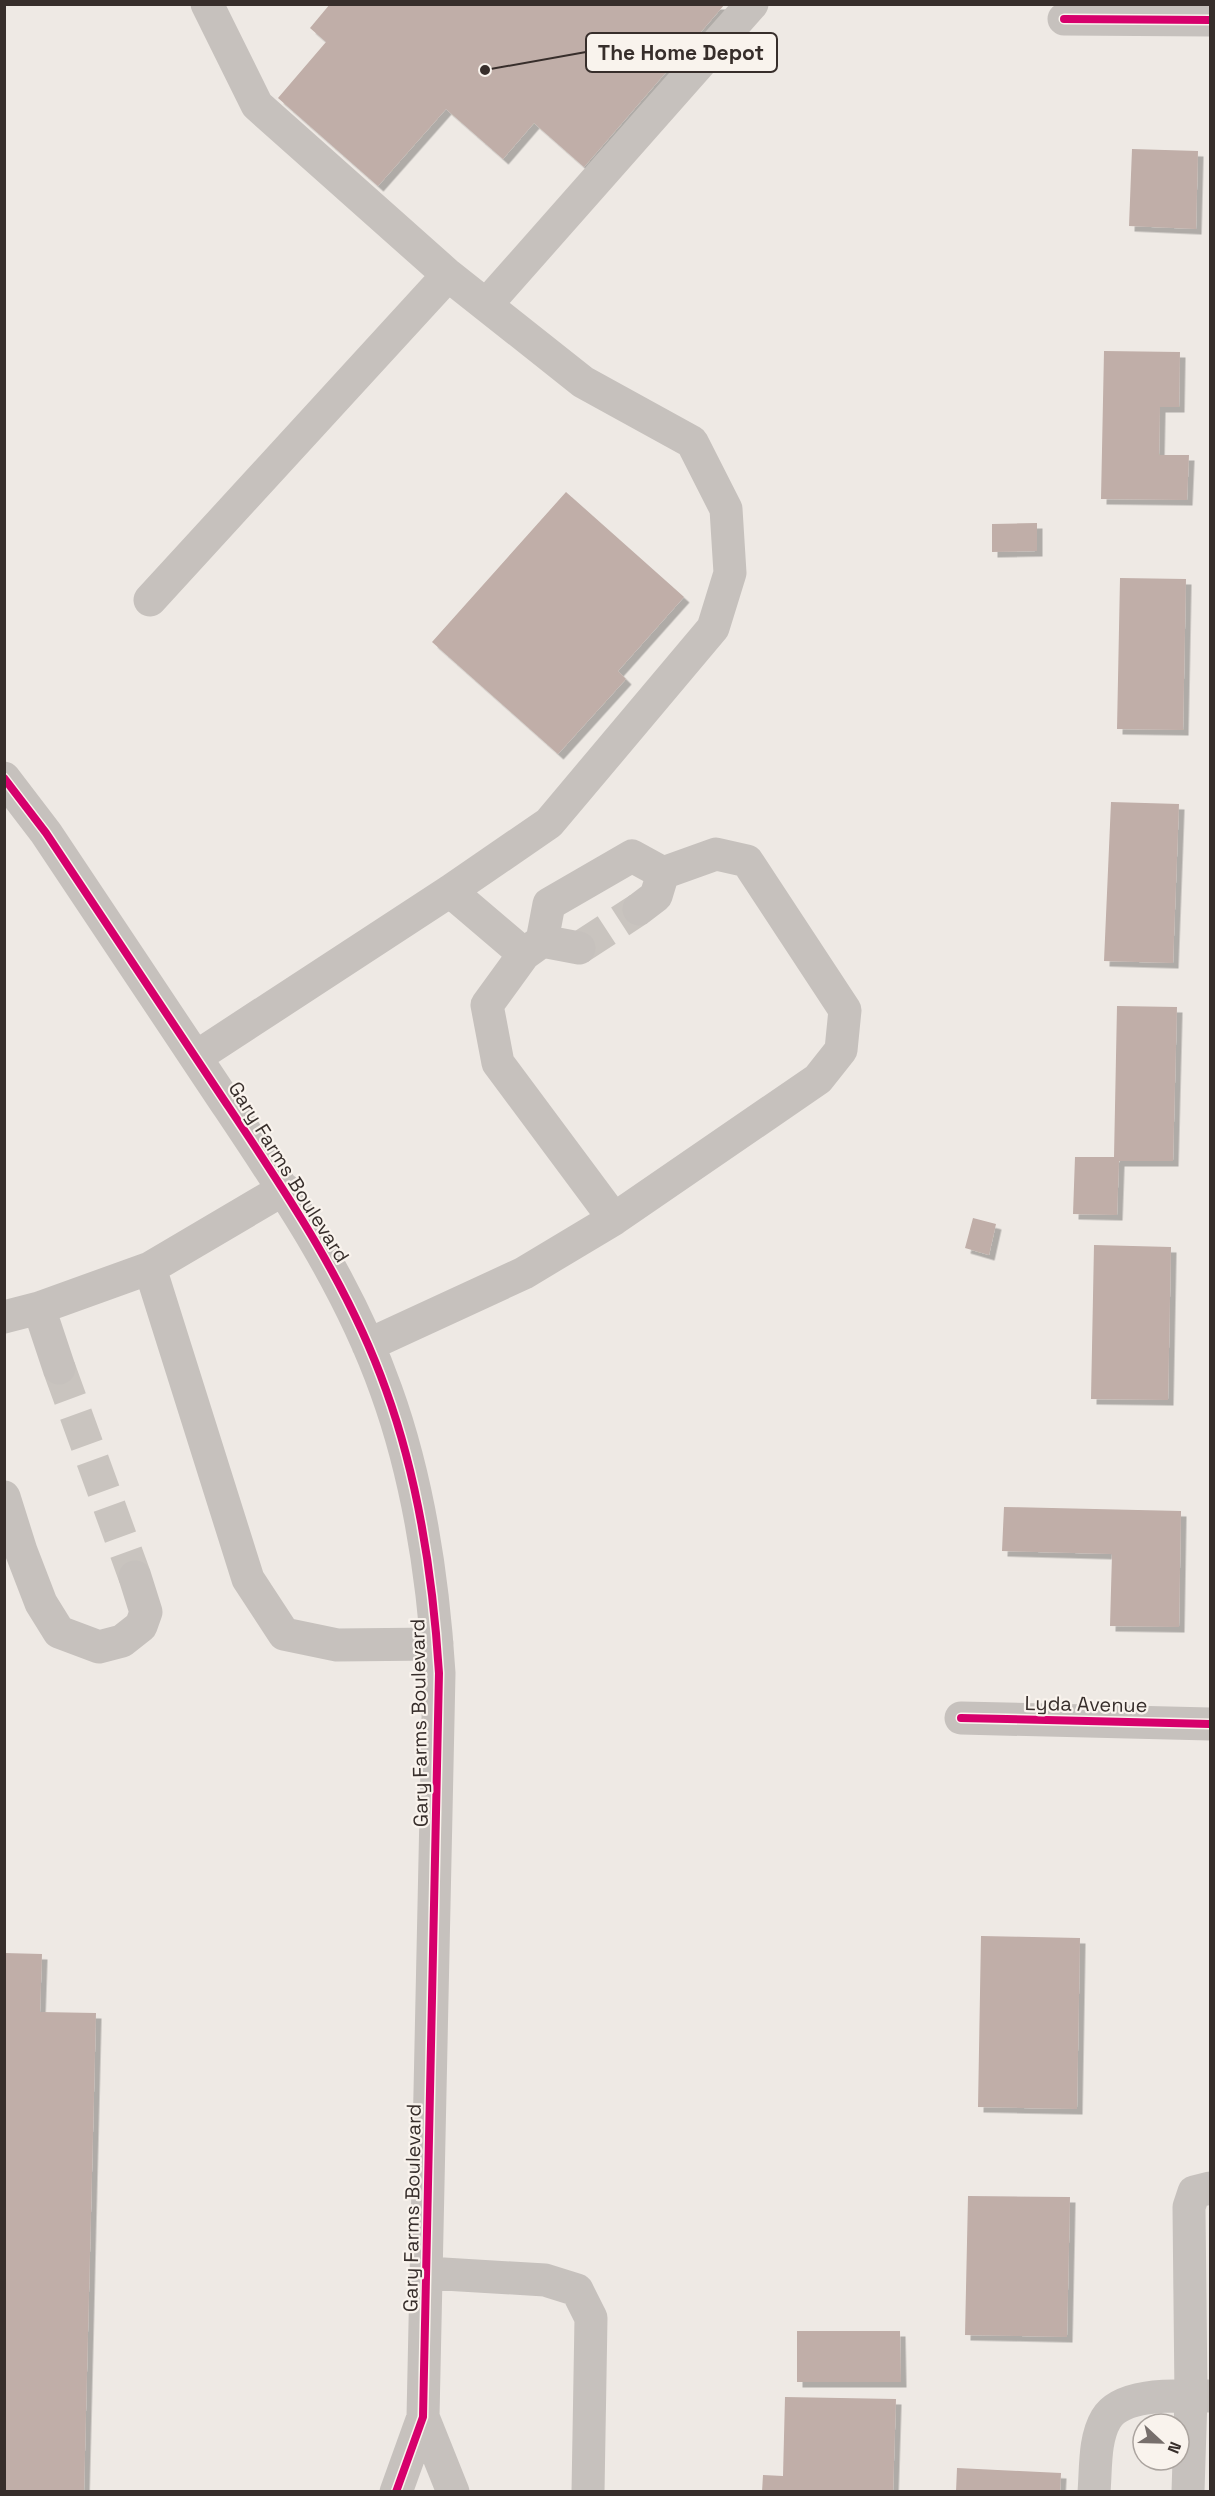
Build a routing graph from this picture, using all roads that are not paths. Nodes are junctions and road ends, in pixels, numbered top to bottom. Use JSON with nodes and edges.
{"nodes":[{"id":1,"x":207,"y":4,"type":"edge"},
{"id":2,"x":752,"y":4,"type":"edge"},
{"id":3,"x":1064,"y":19,"type":"dead end"},
{"id":4,"x":1210,"y":20,"type":"edge"},
{"id":5,"x":448,"y":275,"type":"junction"},
{"id":6,"x":486,"y":305,"type":"junction"},
{"id":7,"x":150,"y":600,"type":"dead end"},
{"id":8,"x":4,"y":778,"type":"edge"},
{"id":9,"x":663,"y":873,"type":"junction"},
{"id":10,"x":450,"y":891,"type":"junction"},
{"id":11,"x":639,"y":909,"type":"tunnel mouth"},
{"id":12,"x":533,"y":947,"type":"junction"},
{"id":13,"x":579,"y":948,"type":"tunnel mouth"},
{"id":14,"x":196,"y":1058,"type":"junction"},
{"id":15,"x":284,"y":1189,"type":"junction"},
{"id":16,"x":614,"y":1219,"type":"junction"},
{"id":17,"x":150,"y":1268,"type":"junction"},
{"id":18,"x":39,"y":1308,"type":"junction"},
{"id":19,"x":4,"y":1317,"type":"edge"},
{"id":20,"x":368,"y":1345,"type":"junction"},
{"id":21,"x":60,"y":1368,"type":"tunnel mouth"},
{"id":22,"x":4,"y":1497,"type":"edge"},
{"id":23,"x":135,"y":1577,"type":"tunnel mouth"},
{"id":24,"x":437,"y":1644,"type":"junction"},
{"id":25,"x":961,"y":1718,"type":"dead end"},
{"id":26,"x":1210,"y":1724,"type":"edge"},
{"id":27,"x":1210,"y":2188,"type":"edge"},
{"id":28,"x":428,"y":2273,"type":"junction"},
{"id":29,"x":1201,"y":2396,"type":"edge"},
{"id":30,"x":423,"y":2417,"type":"junction"},
{"id":31,"x":396,"y":2492,"type":"edge"},
{"id":32,"x":453,"y":2492,"type":"edge"},
{"id":33,"x":588,"y":2492,"type":"edge"},
{"id":34,"x":1094,"y":2492,"type":"edge"},
{"id":35,"x":1188,"y":2492,"type":"edge"}],
"edges":[{"from":1,"to":5,"type":"street"},
{"from":2,"to":6,"type":"street"},
{"from":3,"to":4,"type":"street"},
{"from":5,"to":6,"type":"street"},
{"from":5,"to":7,"type":"street"},
{"from":6,"to":10,"type":"street"},
{"from":8,"to":14,"type":"street","name":"Gary Farms Boulevard"},
{"from":9,"to":11,"type":"street"},
{"from":9,"to":12,"type":"street"},
{"from":9,"to":16,"type":"street"},
{"from":10,"to":12,"type":"street"},
{"from":10,"to":14,"type":"street"},
{"from":12,"to":13,"type":"street"},
{"from":12,"to":16,"type":"street"},
{"from":14,"to":15,"type":"street","name":"Gary Farms Boulevard"},
{"from":15,"to":17,"type":"street"},
{"from":15,"to":20,"type":"street","name":"Gary Farms Boulevard"},
{"from":16,"to":20,"type":"street"},
{"from":17,"to":18,"type":"street"},
{"from":17,"to":24,"type":"street"},
{"from":18,"to":19,"type":"street"},
{"from":18,"to":21,"type":"street"},
{"from":20,"to":24,"type":"street","name":"Gary Farms Boulevard"},
{"from":22,"to":23,"type":"street"},
{"from":24,"to":28,"type":"street","name":"Gary Farms Boulevard"},
{"from":25,"to":26,"type":"street","name":"Lyda Avenue"},
{"from":27,"to":29,"type":"street"},
{"from":28,"to":30,"type":"street","name":"Gary Farms Boulevard"},
{"from":28,"to":33,"type":"street"},
{"from":29,"to":34,"type":"street"},
{"from":29,"to":35,"type":"street"},
{"from":30,"to":31,"type":"street","name":"Gary Farms Boulevard"},
{"from":30,"to":32,"type":"street","name":"Gary Farms Boulevard"}]}
